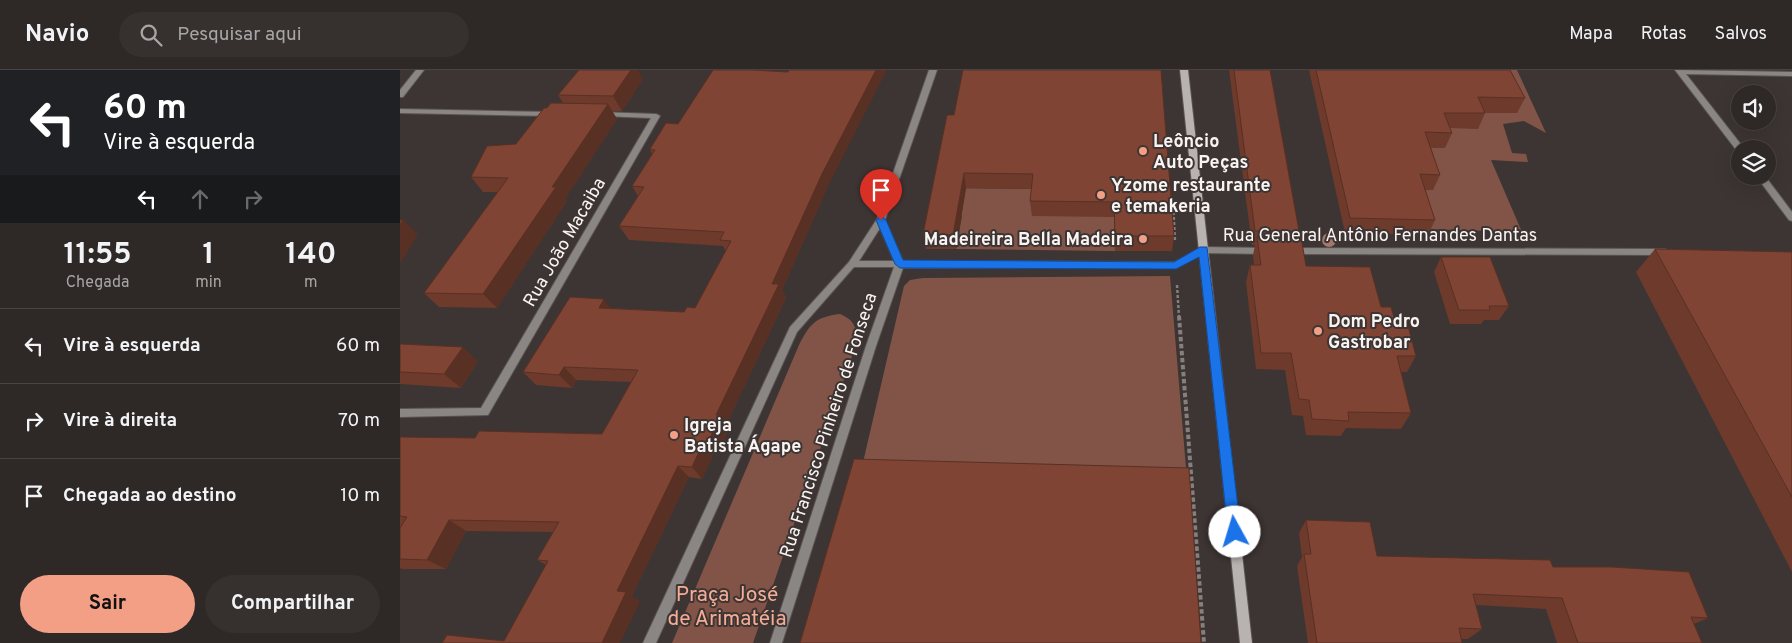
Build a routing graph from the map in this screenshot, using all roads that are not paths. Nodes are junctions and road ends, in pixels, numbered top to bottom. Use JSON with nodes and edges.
{"nodes":[{"id":1,"x":420,"y":70,"type":"edge"},
{"id":2,"x":933,"y":70,"type":"edge"},
{"id":3,"x":1184,"y":70,"type":"edge"},
{"id":4,"x":1680,"y":71,"type":"edge"},
{"id":5,"x":1792,"y":74,"type":"edge"},
{"id":6,"x":400,"y":94,"type":"edge"},
{"id":7,"x":400,"y":111,"type":"edge"},
{"id":8,"x":565,"y":114,"type":"edge"},
{"id":9,"x":594,"y":114,"type":"edge"},
{"id":10,"x":1732,"y":140,"type":"edge"},
{"id":11,"x":1767,"y":185,"type":"edge"},
{"id":12,"x":1792,"y":218,"type":"edge"},
{"id":13,"x":881,"y":220,"type":"junction"},
{"id":14,"x":1203,"y":250,"type":"junction"},
{"id":15,"x":1674,"y":252,"type":"edge"},
{"id":16,"x":852,"y":264,"type":"junction"},
{"id":17,"x":900,"y":264,"type":"junction"},
{"id":18,"x":400,"y":413,"type":"edge"},
{"id":19,"x":649,"y":643,"type":"edge"},
{"id":20,"x":776,"y":643,"type":"edge"},
{"id":21,"x":1246,"y":643,"type":"edge"}],
"edges":[{"from":1,"to":6,"type":"street"},
{"from":2,"to":13,"type":"street"},
{"from":3,"to":14,"type":"main road"},
{"from":4,"to":5,"type":"street"},
{"from":4,"to":10,"type":"street"},
{"from":7,"to":8,"type":"street"},
{"from":9,"to":18,"type":"street","name":"Rua João Macaiba"},
{"from":11,"to":12,"type":"street"},
{"from":13,"to":16,"type":"street"},
{"from":13,"to":17,"type":"street"},
{"from":14,"to":15,"type":"street","name":"Rua General Antônio Fernandes Dantas"},
{"from":14,"to":17,"type":"street","name":"Rua General Antônio Fernandes Dantas"},
{"from":14,"to":21,"type":"main road"},
{"from":16,"to":17,"type":"street","name":"Rua General Antônio Fernandes Dantas"},
{"from":16,"to":19,"type":"street"},
{"from":17,"to":20,"type":"street","name":"Rua Francisco Pinheiro de Fonseca"}]}
